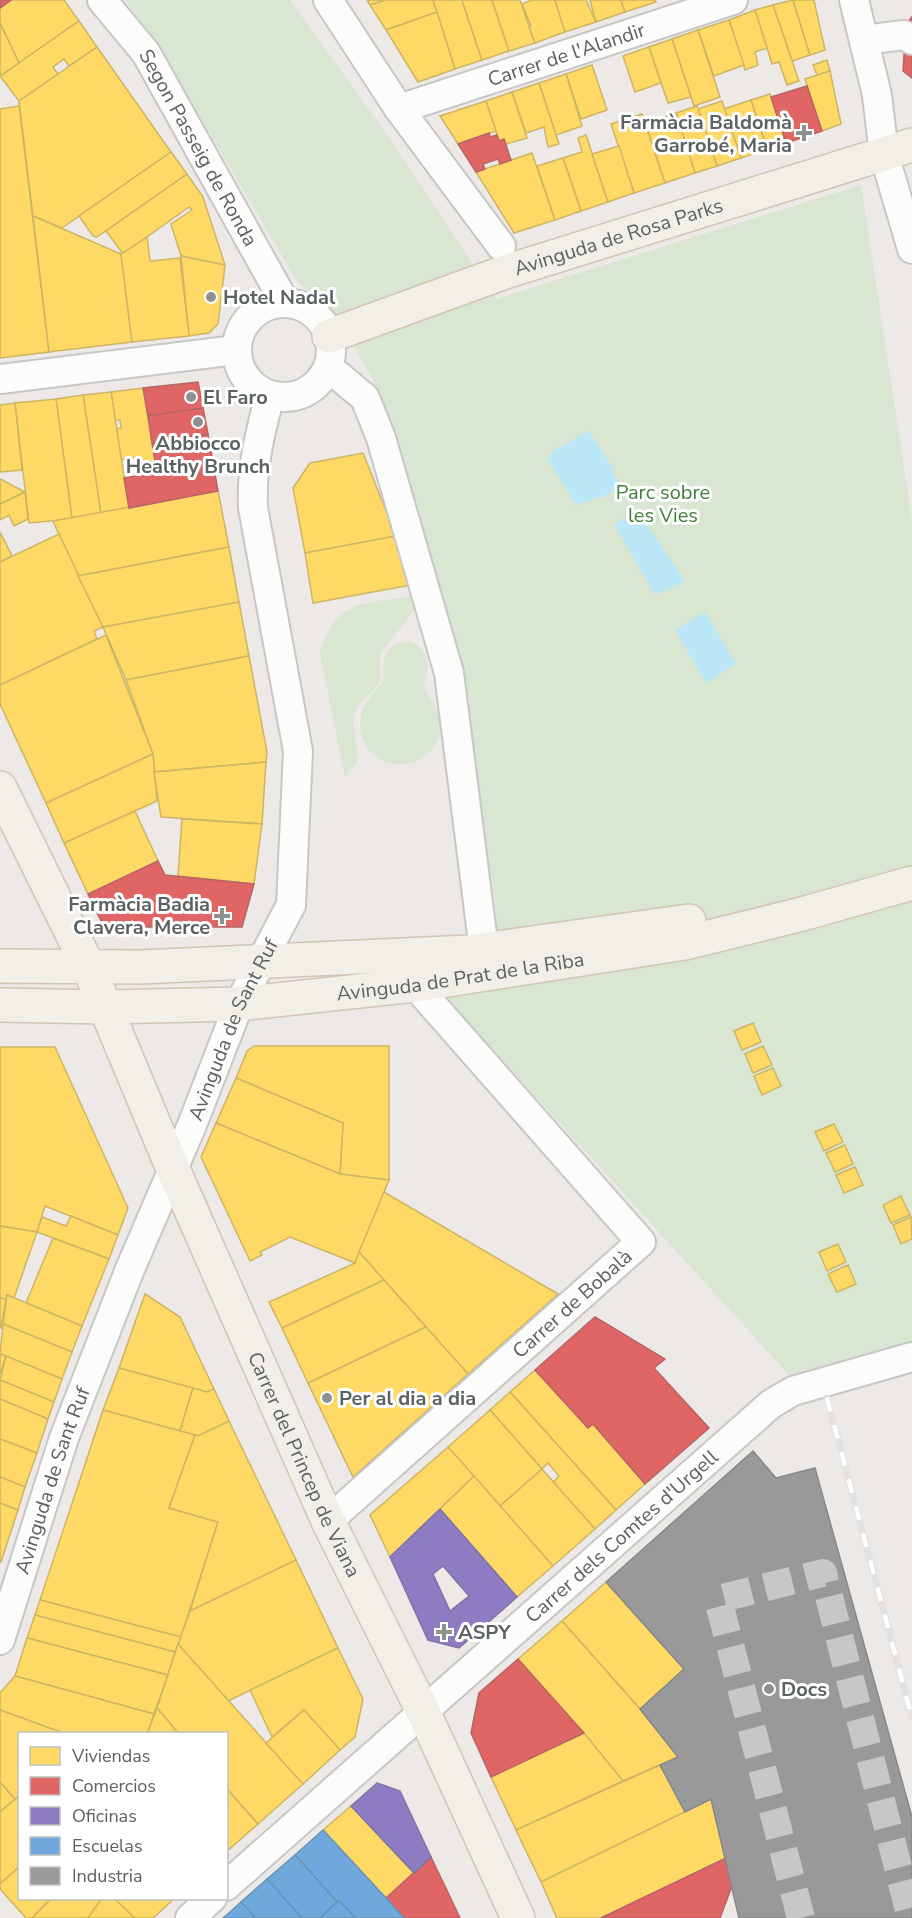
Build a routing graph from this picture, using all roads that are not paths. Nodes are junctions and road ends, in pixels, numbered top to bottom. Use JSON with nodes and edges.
{"nodes":[{"id":1,"x":102,"y":0,"type":"edge"},
{"id":2,"x":328,"y":0,"type":"edge"},
{"id":3,"x":733,"y":0,"type":"edge"},
{"id":4,"x":854,"y":0,"type":"edge"},
{"id":5,"x":864,"y":40,"type":"junction"},
{"id":6,"x":912,"y":40,"type":"edge"},
{"id":7,"x":399,"y":109,"type":"junction"},
{"id":8,"x":898,"y":150,"type":"edge"},
{"id":9,"x":501,"y":246,"type":"dead end"},
{"id":10,"x":912,"y":249,"type":"edge"},
{"id":11,"x":285,"y":303,"type":"junction"},
{"id":12,"x":236,"y":350,"type":"junction"},
{"id":13,"x":328,"y":351,"type":"junction"},
{"id":14,"x":0,"y":380,"type":"edge"},
{"id":15,"x":270,"y":395,"type":"junction"},
{"id":16,"x":0,"y":788,"type":"edge"},
{"id":17,"x":912,"y":860,"type":"edge"},
{"id":18,"x":912,"y":883,"type":"edge"},
{"id":19,"x":484,"y":950,"type":"junction"},
{"id":20,"x":262,"y":964,"type":"junction"},
{"id":21,"x":0,"y":966,"type":"edge"},
{"id":22,"x":89,"y":968,"type":"junction"},
{"id":23,"x":415,"y":985,"type":"junction"},
{"id":24,"x":239,"y":1004,"type":"junction"},
{"id":25,"x":0,"y":1005,"type":"edge"},
{"id":26,"x":105,"y":1007,"type":"junction"},
{"id":27,"x":173,"y":1169,"type":"junction"},
{"id":28,"x":912,"y":1357,"type":"edge"},
{"id":29,"x":328,"y":1521,"type":"junction"},
{"id":30,"x":0,"y":1640,"type":"edge"},
{"id":31,"x":423,"y":1711,"type":"junction"},
{"id":32,"x":228,"y":1884,"type":"edge"},
{"id":33,"x":211,"y":1900,"type":"edge"},
{"id":34,"x":190,"y":1918,"type":"edge"},
{"id":35,"x":518,"y":1918,"type":"edge"}],
"edges":[{"from":1,"to":11,"type":"street","name":"Segon Passeig de Ronda"},
{"from":2,"to":7,"type":"street"},
{"from":3,"to":7,"type":"street","name":"Carrer de l'Alandir"},
{"from":4,"to":5,"type":"street"},
{"from":5,"to":6,"type":"street"},
{"from":5,"to":8,"type":"street"},
{"from":7,"to":9,"type":"street"},
{"from":8,"to":10,"type":"street"},
{"from":8,"to":13,"type":"main road","name":"Avinguda de Rosa Parks"},
{"from":11,"to":12,"type":"street"},
{"from":11,"to":13,"type":"street"},
{"from":12,"to":14,"type":"street"},
{"from":12,"to":15,"type":"street"},
{"from":13,"to":15,"type":"street"},
{"from":13,"to":19,"type":"street"},
{"from":15,"to":20,"type":"street","name":"Avinguda de Sant Ruf"},
{"from":16,"to":22,"type":"main road"},
{"from":17,"to":19,"type":"main road","name":"Avinguda de Prat de la Riba"},
{"from":18,"to":23,"type":"main road","name":"Avinguda de Prat de la Riba"},
{"from":19,"to":20,"type":"main road","name":"Avinguda de Prat de la Riba"},
{"from":20,"to":22,"type":"main road","name":"Avinguda de Prat de la Riba"},
{"from":20,"to":24,"type":"street","name":"Avinguda de Sant Ruf"},
{"from":21,"to":22,"type":"main road","name":"Avinguda de Prat de la Riba"},
{"from":22,"to":26,"type":"main road","name":"Carrer del Princep de Viana"},
{"from":23,"to":24,"type":"main road","name":"Avinguda de Prat de la Riba"},
{"from":23,"to":29,"type":"street","name":"Carrer de Bobalà"},
{"from":24,"to":26,"type":"main road","name":"Avinguda de Prat de la Riba"},
{"from":24,"to":27,"type":"street","name":"Avinguda de Sant Ruf"},
{"from":25,"to":26,"type":"main road","name":"Avinguda de Prat de la Riba"},
{"from":26,"to":27,"type":"main road","name":"Carrer del Princep de Viana"},
{"from":27,"to":29,"type":"main road","name":"Carrer del Princep de Viana"},
{"from":27,"to":30,"type":"street","name":"Avinguda de Sant Ruf"},
{"from":28,"to":31,"type":"street","name":"Carrer dels Comtes d'Urgell"},
{"from":29,"to":31,"type":"main road","name":"Carrer del Princep de Viana"},
{"from":31,"to":32,"type":"street","name":"Carrer dels Comtes d'Urgell"},
{"from":31,"to":35,"type":"main road","name":"Carrer del Princep de Viana"},
{"from":33,"to":34,"type":"street"}]}
